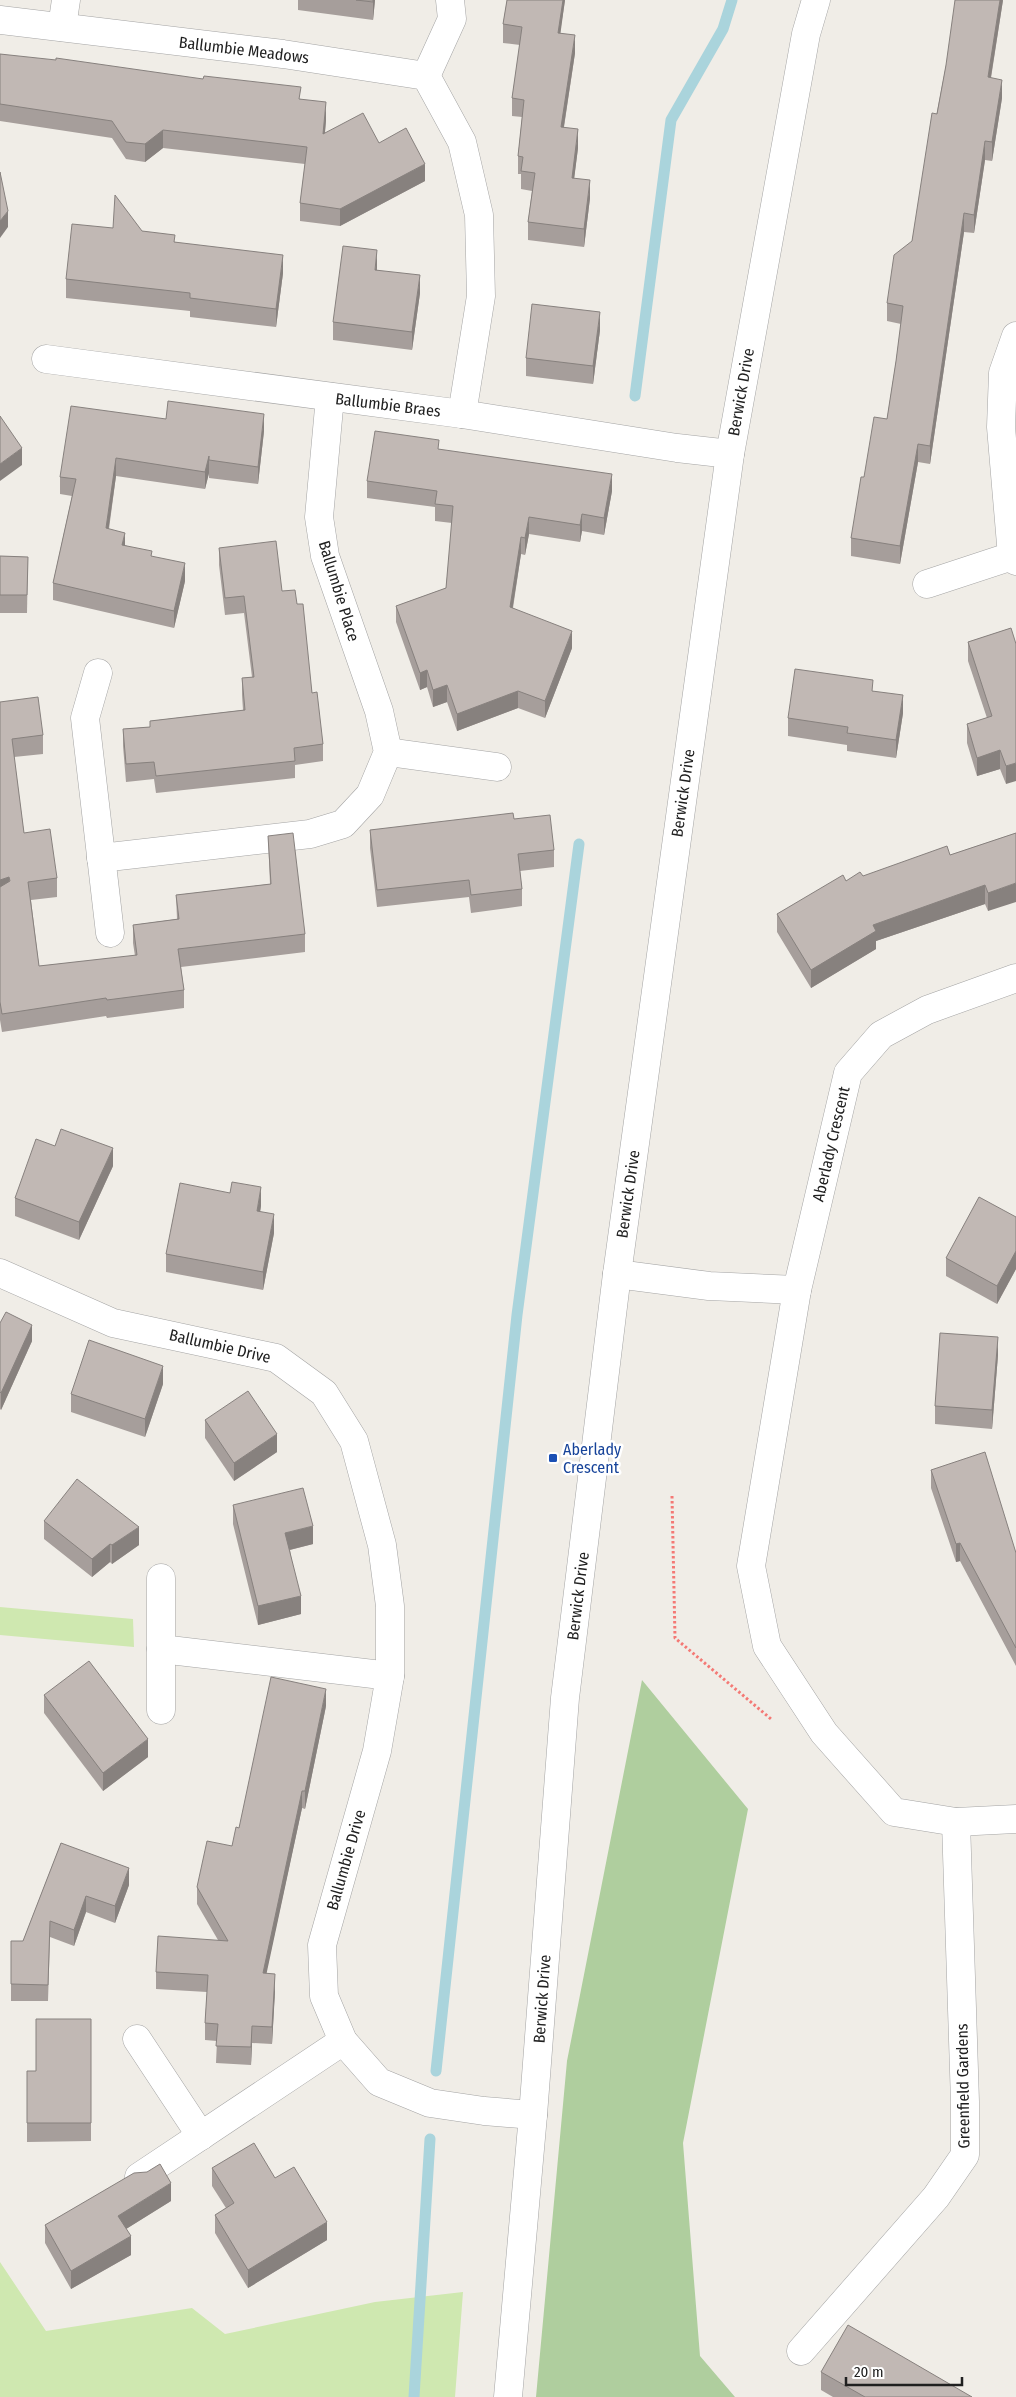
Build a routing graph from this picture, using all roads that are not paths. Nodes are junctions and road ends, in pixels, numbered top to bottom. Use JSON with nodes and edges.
{"nodes":[{"id":1,"x":66,"y":0,"type":"edge"},
{"id":2,"x":450,"y":0,"type":"edge"},
{"id":3,"x":816,"y":0,"type":"edge"},
{"id":4,"x":0,"y":20,"type":"edge"},
{"id":5,"x":62,"y":27,"type":"junction"},
{"id":6,"x":426,"y":76,"type":"junction"},
{"id":7,"x":1016,"y":336,"type":"edge"},
{"id":8,"x":46,"y":358,"type":"dead end"},
{"id":9,"x":330,"y":397,"type":"junction"},
{"id":10,"x":462,"y":414,"type":"junction"},
{"id":11,"x":730,"y":454,"type":"junction"},
{"id":12,"x":1014,"y":558,"type":"edge"},
{"id":13,"x":927,"y":584,"type":"dead end"},
{"id":14,"x":98,"y":672,"type":"dead end"},
{"id":15,"x":388,"y":752,"type":"junction"},
{"id":16,"x":498,"y":767,"type":"dead end"},
{"id":17,"x":101,"y":858,"type":"junction"},
{"id":18,"x":110,"y":933,"type":"dead end"},
{"id":19,"x":1016,"y":978,"type":"edge"},
{"id":20,"x":0,"y":1273,"type":"edge"},
{"id":21,"x":617,"y":1274,"type":"junction"},
{"id":22,"x":797,"y":1290,"type":"junction"},
{"id":23,"x":161,"y":1578,"type":"dead end"},
{"id":24,"x":161,"y":1649,"type":"junction"},
{"id":25,"x":390,"y":1676,"type":"junction"},
{"id":26,"x":161,"y":1710,"type":"dead end"},
{"id":27,"x":1016,"y":1819,"type":"edge"},
{"id":28,"x":956,"y":1822,"type":"junction"},
{"id":29,"x":137,"y":2039,"type":"dead end"},
{"id":30,"x":344,"y":2042,"type":"junction"},
{"id":31,"x":533,"y":2115,"type":"junction"},
{"id":32,"x":201,"y":2136,"type":"junction"},
{"id":33,"x":139,"y":2177,"type":"edge"},
{"id":34,"x":801,"y":2351,"type":"dead end"},
{"id":35,"x":508,"y":2397,"type":"edge"}],
"edges":[{"from":1,"to":5,"type":"street"},
{"from":2,"to":6,"type":"street"},
{"from":3,"to":11,"type":"street","name":"Berwick Drive"},
{"from":4,"to":5,"type":"street","name":"Ballumbie Meadows"},
{"from":5,"to":6,"type":"street","name":"Ballumbie Meadows"},
{"from":6,"to":10,"type":"street"},
{"from":7,"to":12,"type":"street"},
{"from":8,"to":9,"type":"street","name":"Ballumbie Braes"},
{"from":9,"to":10,"type":"street","name":"Ballumbie Braes"},
{"from":9,"to":15,"type":"street","name":"Ballumbie Place"},
{"from":10,"to":11,"type":"street","name":"Ballumbie Braes"},
{"from":11,"to":21,"type":"street","name":"Berwick Drive"},
{"from":12,"to":13,"type":"street"},
{"from":14,"to":17,"type":"street"},
{"from":15,"to":16,"type":"street"},
{"from":15,"to":17,"type":"street"},
{"from":17,"to":18,"type":"street"},
{"from":19,"to":22,"type":"street","name":"Aberlady Crescent"},
{"from":20,"to":25,"type":"street","name":"Ballumbie Drive"},
{"from":21,"to":22,"type":"street"},
{"from":21,"to":31,"type":"street","name":"Berwick Drive"},
{"from":22,"to":28,"type":"street","name":"Aberlady Crescent"},
{"from":23,"to":24,"type":"street"},
{"from":24,"to":25,"type":"street"},
{"from":24,"to":26,"type":"street"},
{"from":25,"to":30,"type":"street","name":"Ballumbie Drive"},
{"from":27,"to":28,"type":"street","name":"Aberlady Crescent"},
{"from":28,"to":34,"type":"street","name":"Greenfield Gardens"},
{"from":29,"to":32,"type":"street"},
{"from":30,"to":31,"type":"street","name":"Ballumbie Drive"},
{"from":30,"to":32,"type":"street"},
{"from":31,"to":35,"type":"street","name":"Berwick Drive"},
{"from":32,"to":33,"type":"street"}]}
